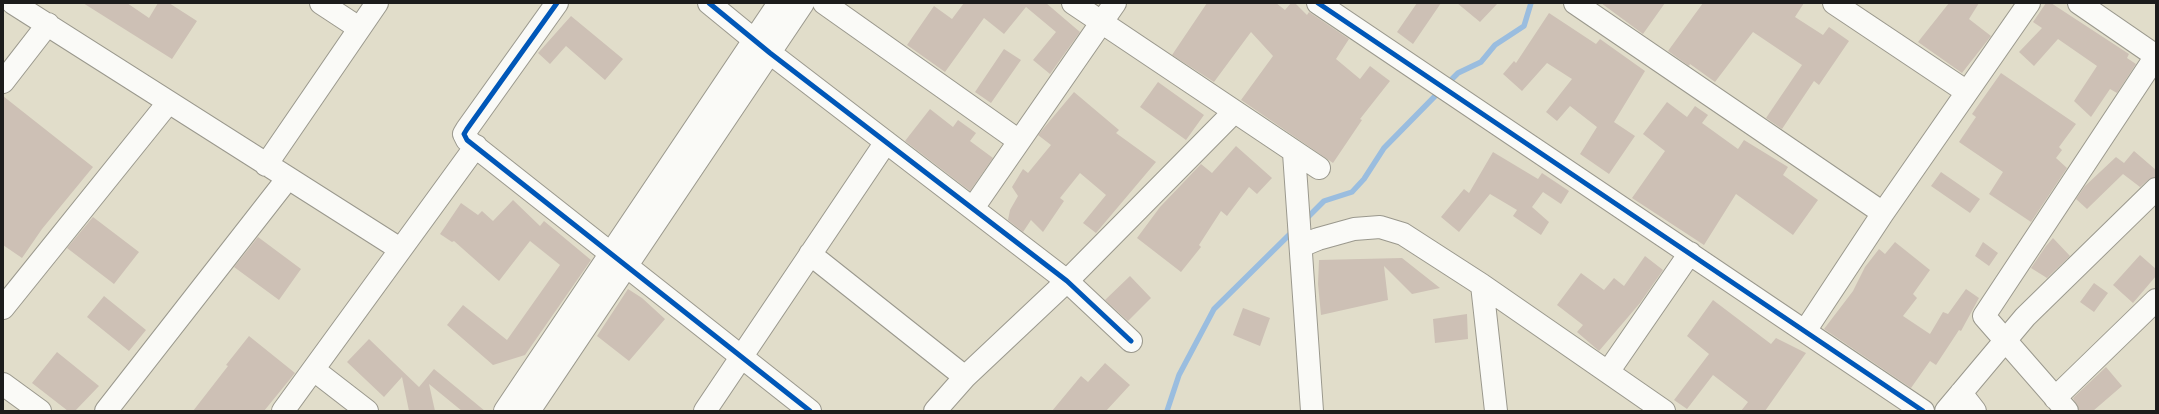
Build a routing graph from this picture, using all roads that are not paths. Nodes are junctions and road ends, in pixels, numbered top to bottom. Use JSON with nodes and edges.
{"nodes":[{"id":1,"x":13,"y":3,"type":"edge"},
{"id":2,"x":321,"y":3,"type":"edge"},
{"id":3,"x":377,"y":3,"type":"edge"},
{"id":4,"x":558,"y":3,"type":"edge"},
{"id":5,"x":708,"y":3,"type":"edge"},
{"id":6,"x":779,"y":3,"type":"edge"},
{"id":7,"x":803,"y":3,"type":"edge"},
{"id":8,"x":824,"y":3,"type":"edge"},
{"id":9,"x":1073,"y":3,"type":"edge"},
{"id":10,"x":1115,"y":3,"type":"edge"},
{"id":11,"x":1318,"y":3,"type":"edge"},
{"id":12,"x":1575,"y":3,"type":"edge"},
{"id":13,"x":1834,"y":3,"type":"edge"},
{"id":14,"x":2029,"y":3,"type":"edge"},
{"id":15,"x":2079,"y":3,"type":"edge"},
{"id":16,"x":1102,"y":22,"type":"junction"},
{"id":17,"x":48,"y":24,"type":"junction"},
{"id":18,"x":359,"y":28,"type":"junction"},
{"id":19,"x":762,"y":46,"type":"junction"},
{"id":20,"x":2156,"y":56,"type":"edge"},
{"id":21,"x":3,"y":82,"type":"edge"},
{"id":22,"x":1967,"y":92,"type":"junction"},
{"id":23,"x":168,"y":103,"type":"junction"},
{"id":24,"x":1234,"y":112,"type":"junction"},
{"id":25,"x":886,"y":142,"type":"junction"},
{"id":26,"x":1019,"y":142,"type":"junction"},
{"id":27,"x":476,"y":146,"type":"junction"},
{"id":28,"x":1294,"y":153,"type":"junction"},
{"id":29,"x":266,"y":165,"type":"junction"},
{"id":30,"x":1320,"y":168,"type":"dead end"},
{"id":31,"x":288,"y":178,"type":"junction"},
{"id":32,"x":2156,"y":189,"type":"edge"},
{"id":33,"x":973,"y":208,"type":"junction"},
{"id":34,"x":1883,"y":213,"type":"junction"},
{"id":35,"x":1301,"y":238,"type":"junction"},
{"id":36,"x":400,"y":249,"type":"junction"},
{"id":37,"x":1690,"y":253,"type":"junction"},
{"id":38,"x":810,"y":254,"type":"junction"},
{"id":39,"x":618,"y":260,"type":"junction"},
{"id":40,"x":1067,"y":281,"type":"junction"},
{"id":41,"x":1482,"y":285,"type":"junction"},
{"id":42,"x":2156,"y":300,"type":"edge"},
{"id":43,"x":3,"y":308,"type":"edge"},
{"id":44,"x":1805,"y":331,"type":"junction"},
{"id":45,"x":2005,"y":340,"type":"junction"},
{"id":46,"x":1131,"y":341,"type":"dead end"},
{"id":47,"x":741,"y":357,"type":"junction"},
{"id":48,"x":314,"y":370,"type":"junction"},
{"id":49,"x":1608,"y":372,"type":"junction"},
{"id":50,"x":965,"y":377,"type":"junction"},
{"id":51,"x":3,"y":384,"type":"edge"},
{"id":52,"x":1961,"y":393,"type":"junction"},
{"id":53,"x":2061,"y":405,"type":"edge"},
{"id":54,"x":40,"y":411,"type":"edge"},
{"id":55,"x":106,"y":411,"type":"edge"},
{"id":56,"x":283,"y":411,"type":"edge"},
{"id":57,"x":367,"y":411,"type":"edge"},
{"id":58,"x":505,"y":411,"type":"edge"},
{"id":59,"x":528,"y":411,"type":"edge"},
{"id":60,"x":705,"y":411,"type":"edge"},
{"id":61,"x":810,"y":411,"type":"edge"},
{"id":62,"x":935,"y":411,"type":"edge"},
{"id":63,"x":1312,"y":411,"type":"edge"},
{"id":64,"x":1496,"y":411,"type":"edge"},
{"id":65,"x":1664,"y":411,"type":"edge"},
{"id":66,"x":1923,"y":411,"type":"edge"},
{"id":67,"x":1946,"y":411,"type":"edge"},
{"id":68,"x":1975,"y":411,"type":"edge"}],
"edges":[{"from":1,"to":17,"type":"street"},
{"from":2,"to":18,"type":"street"},
{"from":3,"to":18,"type":"street"},
{"from":4,"to":27,"type":"street"},
{"from":5,"to":19,"type":"street"},
{"from":6,"to":19,"type":"street"},
{"from":7,"to":19,"type":"street"},
{"from":8,"to":26,"type":"street"},
{"from":9,"to":16,"type":"street"},
{"from":10,"to":16,"type":"street"},
{"from":11,"to":37,"type":"street"},
{"from":12,"to":34,"type":"street"},
{"from":13,"to":22,"type":"street"},
{"from":14,"to":22,"type":"street"},
{"from":15,"to":20,"type":"street"},
{"from":16,"to":24,"type":"street"},
{"from":16,"to":26,"type":"street"},
{"from":17,"to":21,"type":"street"},
{"from":17,"to":23,"type":"street"},
{"from":18,"to":29,"type":"street"},
{"from":19,"to":25,"type":"street"},
{"from":19,"to":39,"type":"street"},
{"from":20,"to":45,"type":"street"},
{"from":22,"to":34,"type":"street"},
{"from":23,"to":29,"type":"street"},
{"from":23,"to":43,"type":"street"},
{"from":24,"to":28,"type":"street"},
{"from":24,"to":40,"type":"street"},
{"from":25,"to":33,"type":"street"},
{"from":25,"to":38,"type":"street"},
{"from":26,"to":33,"type":"street"},
{"from":27,"to":36,"type":"street"},
{"from":27,"to":39,"type":"street"},
{"from":28,"to":30,"type":"street"},
{"from":28,"to":35,"type":"street"},
{"from":29,"to":31,"type":"street"},
{"from":31,"to":36,"type":"street"},
{"from":31,"to":55,"type":"street"},
{"from":32,"to":45,"type":"street"},
{"from":33,"to":40,"type":"street"},
{"from":34,"to":44,"type":"street"},
{"from":35,"to":41,"type":"street"},
{"from":35,"to":63,"type":"street"},
{"from":36,"to":48,"type":"street"},
{"from":37,"to":44,"type":"street"},
{"from":37,"to":49,"type":"street"},
{"from":38,"to":47,"type":"street"},
{"from":38,"to":50,"type":"street"},
{"from":39,"to":47,"type":"street"},
{"from":39,"to":58,"type":"street"},
{"from":39,"to":59,"type":"street"},
{"from":40,"to":46,"type":"street"},
{"from":40,"to":50,"type":"street"},
{"from":41,"to":49,"type":"street"},
{"from":41,"to":64,"type":"street"},
{"from":42,"to":53,"type":"street"},
{"from":44,"to":66,"type":"street"},
{"from":45,"to":52,"type":"street"},
{"from":45,"to":53,"type":"street"},
{"from":47,"to":60,"type":"street"},
{"from":47,"to":61,"type":"street"},
{"from":48,"to":56,"type":"street"},
{"from":48,"to":57,"type":"street"},
{"from":49,"to":65,"type":"street"},
{"from":50,"to":62,"type":"street"},
{"from":51,"to":54,"type":"street"},
{"from":52,"to":67,"type":"street"},
{"from":52,"to":68,"type":"street"}]}
